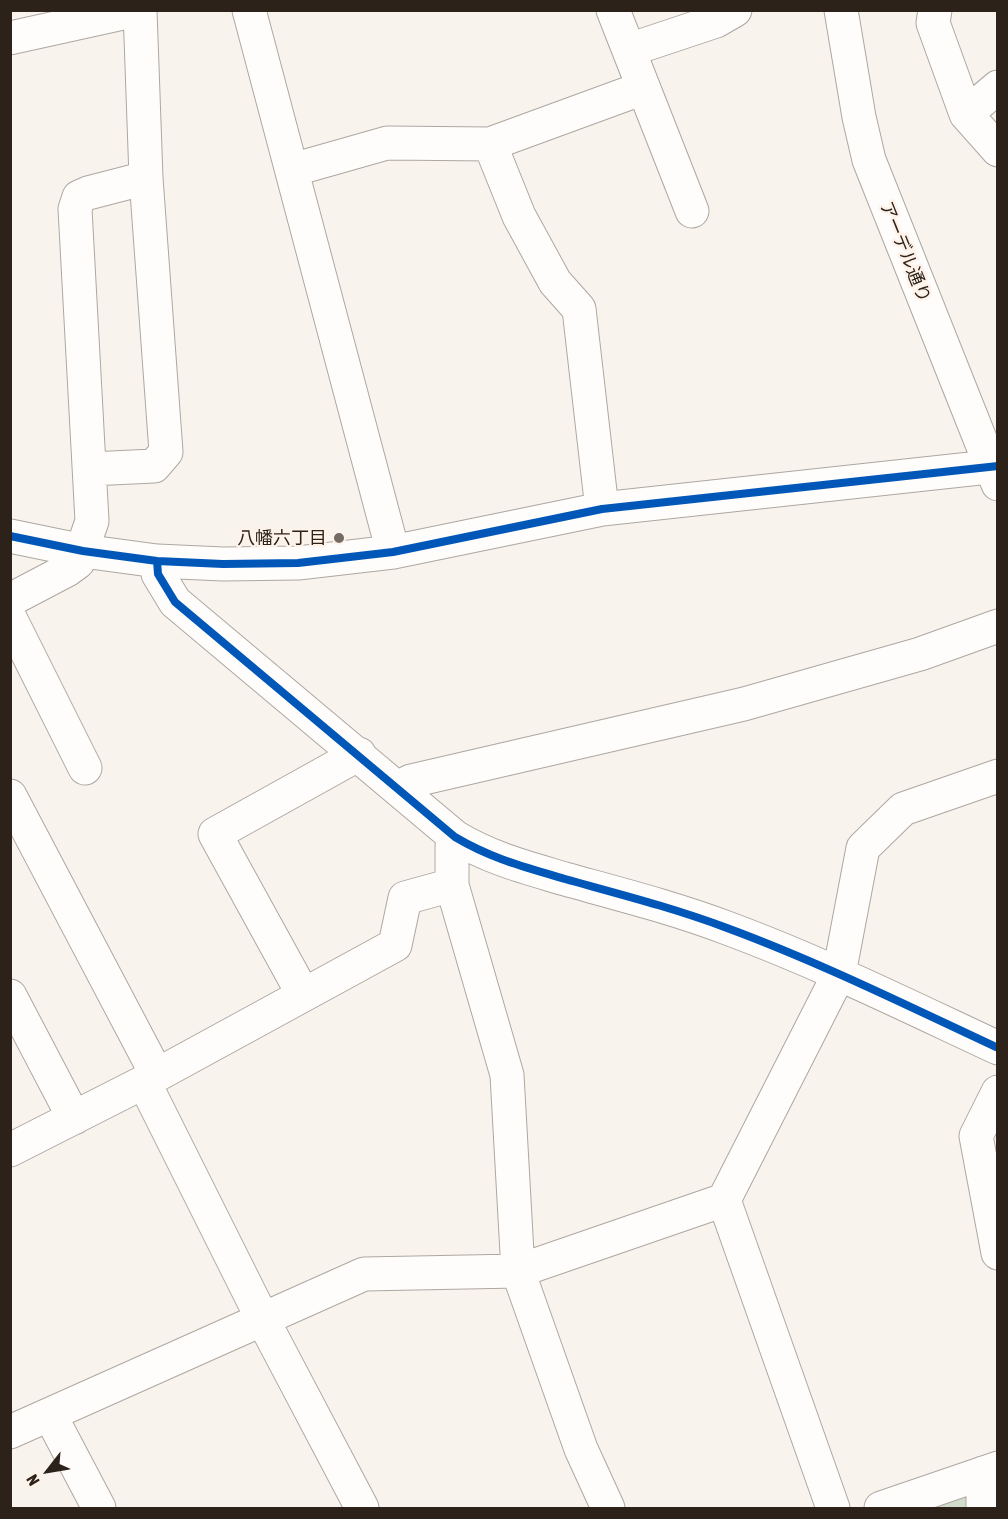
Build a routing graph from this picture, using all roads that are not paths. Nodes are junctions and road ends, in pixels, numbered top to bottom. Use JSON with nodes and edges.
{"nodes":[{"id":1,"x":139,"y":10,"type":"edge"},
{"id":2,"x":249,"y":10,"type":"edge"},
{"id":3,"x":613,"y":10,"type":"edge"},
{"id":4,"x":735,"y":10,"type":"edge"},
{"id":5,"x":842,"y":10,"type":"edge"},
{"id":6,"x":935,"y":10,"type":"edge"},
{"id":7,"x":12,"y":34,"type":"edge"},
{"id":8,"x":629,"y":50,"type":"junction"},
{"id":9,"x":998,"y":87,"type":"edge"},
{"id":10,"x":643,"y":88,"type":"junction"},
{"id":11,"x":966,"y":114,"type":"junction"},
{"id":12,"x":490,"y":144,"type":"junction"},
{"id":13,"x":998,"y":150,"type":"edge"},
{"id":14,"x":292,"y":170,"type":"junction"},
{"id":15,"x":146,"y":178,"type":"junction"},
{"id":16,"x":692,"y":211,"type":"dead end"},
{"id":17,"x":90,"y":469,"type":"junction"},
{"id":18,"x":995,"y":472,"type":"edge"},
{"id":19,"x":602,"y":508,"type":"junction"},
{"id":20,"x":10,"y":536,"type":"edge"},
{"id":21,"x":83,"y":551,"type":"junction"},
{"id":22,"x":393,"y":552,"type":"junction"},
{"id":23,"x":157,"y":561,"type":"junction"},
{"id":24,"x":10,"y":600,"type":"edge"},
{"id":25,"x":10,"y":618,"type":"edge"},
{"id":26,"x":998,"y":626,"type":"edge"},
{"id":27,"x":359,"y":754,"type":"junction"},
{"id":28,"x":85,"y":768,"type":"dead end"},
{"id":29,"x":998,"y":776,"type":"edge"},
{"id":30,"x":399,"y":788,"type":"junction"},
{"id":31,"x":10,"y":796,"type":"edge"},
{"id":32,"x":455,"y":837,"type":"junction"},
{"id":33,"x":452,"y":885,"type":"junction"},
{"id":34,"x":838,"y":974,"type":"junction"},
{"id":35,"x":303,"y":994,"type":"junction"},
{"id":36,"x":10,"y":996,"type":"edge"},
{"id":37,"x":998,"y":1048,"type":"edge"},
{"id":38,"x":151,"y":1078,"type":"junction"},
{"id":39,"x":998,"y":1092,"type":"edge"},
{"id":40,"x":74,"y":1118,"type":"junction"},
{"id":41,"x":10,"y":1150,"type":"edge"},
{"id":42,"x":724,"y":1200,"type":"junction"},
{"id":43,"x":998,"y":1253,"type":"edge"},
{"id":44,"x":518,"y":1270,"type":"junction"},
{"id":45,"x":262,"y":1320,"type":"junction"},
{"id":46,"x":50,"y":1415,"type":"junction"},
{"id":47,"x":10,"y":1432,"type":"edge"},
{"id":48,"x":990,"y":1471,"type":"edge"},
{"id":49,"x":99,"y":1509,"type":"edge"},
{"id":50,"x":362,"y":1509,"type":"edge"},
{"id":51,"x":608,"y":1509,"type":"edge"},
{"id":52,"x":833,"y":1509,"type":"edge"},
{"id":53,"x":881,"y":1509,"type":"edge"},
{"id":54,"x":983,"y":1509,"type":"edge"}],
"edges":[{"from":1,"to":7,"type":"street"},
{"from":1,"to":15,"type":"street"},
{"from":2,"to":14,"type":"street"},
{"from":3,"to":8,"type":"street"},
{"from":4,"to":8,"type":"street"},
{"from":5,"to":18,"type":"street","name":"アーデル通り"},
{"from":6,"to":11,"type":"street"},
{"from":8,"to":10,"type":"street"},
{"from":9,"to":11,"type":"street"},
{"from":10,"to":12,"type":"street"},
{"from":10,"to":16,"type":"street"},
{"from":11,"to":13,"type":"street"},
{"from":12,"to":14,"type":"street"},
{"from":12,"to":19,"type":"street"},
{"from":14,"to":22,"type":"street"},
{"from":15,"to":17,"type":"street"},
{"from":15,"to":17,"type":"street"},
{"from":17,"to":21,"type":"street"},
{"from":18,"to":19,"type":"street"},
{"from":19,"to":22,"type":"street"},
{"from":20,"to":21,"type":"street"},
{"from":21,"to":23,"type":"street"},
{"from":21,"to":24,"type":"street"},
{"from":22,"to":23,"type":"street"},
{"from":23,"to":27,"type":"street"},
{"from":25,"to":28,"type":"street"},
{"from":26,"to":30,"type":"street"},
{"from":27,"to":30,"type":"street"},
{"from":27,"to":35,"type":"street"},
{"from":29,"to":34,"type":"street"},
{"from":30,"to":32,"type":"street"},
{"from":31,"to":38,"type":"street"},
{"from":32,"to":33,"type":"street"},
{"from":32,"to":34,"type":"street"},
{"from":33,"to":35,"type":"street"},
{"from":33,"to":44,"type":"street"},
{"from":34,"to":37,"type":"street"},
{"from":34,"to":42,"type":"street"},
{"from":35,"to":38,"type":"street"},
{"from":36,"to":40,"type":"street"},
{"from":38,"to":40,"type":"street"},
{"from":38,"to":45,"type":"street"},
{"from":39,"to":43,"type":"street"},
{"from":40,"to":41,"type":"street"},
{"from":42,"to":44,"type":"street"},
{"from":42,"to":52,"type":"street"},
{"from":44,"to":45,"type":"street"},
{"from":44,"to":51,"type":"street"},
{"from":45,"to":46,"type":"street"},
{"from":45,"to":50,"type":"street"},
{"from":46,"to":47,"type":"street"},
{"from":46,"to":49,"type":"street"},
{"from":48,"to":53,"type":"street"},
{"from":48,"to":54,"type":"street"}]}
